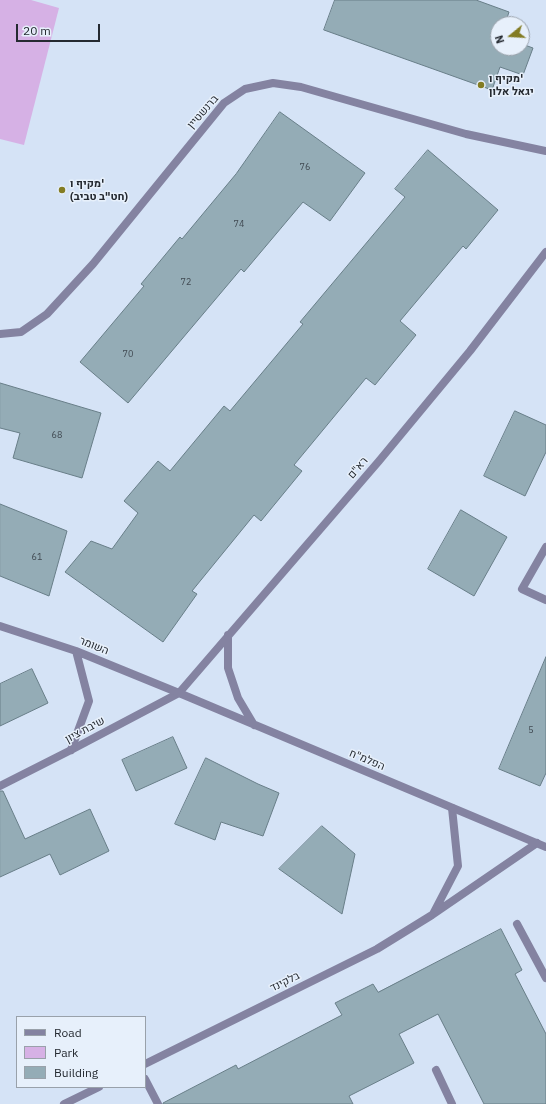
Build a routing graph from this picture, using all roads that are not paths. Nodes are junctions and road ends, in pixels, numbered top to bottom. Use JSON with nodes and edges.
{"nodes":[{"id":1,"x":546,"y":151,"type":"edge"},
{"id":2,"x":546,"y":252,"type":"edge"},
{"id":3,"x":0,"y":334,"type":"edge"},
{"id":4,"x":546,"y":547,"type":"edge"},
{"id":5,"x":546,"y":600,"type":"edge"},
{"id":6,"x":0,"y":626,"type":"edge"},
{"id":7,"x":228,"y":635,"type":"junction"},
{"id":8,"x":76,"y":650,"type":"junction"},
{"id":9,"x":179,"y":693,"type":"junction"},
{"id":10,"x":254,"y":725,"type":"junction"},
{"id":11,"x":71,"y":750,"type":"junction"},
{"id":12,"x":0,"y":786,"type":"edge"},
{"id":13,"x":452,"y":808,"type":"junction"},
{"id":14,"x":537,"y":843,"type":"junction"},
{"id":15,"x":546,"y":847,"type":"edge"},
{"id":16,"x":432,"y":915,"type":"junction"},
{"id":17,"x":517,"y":924,"type":"dead end"},
{"id":18,"x":546,"y":978,"type":"edge"},
{"id":19,"x":146,"y":1064,"type":"edge"},
{"id":20,"x":436,"y":1070,"type":"dead end"},
{"id":21,"x":146,"y":1081,"type":"edge"},
{"id":22,"x":96,"y":1088,"type":"edge"},
{"id":23,"x":64,"y":1104,"type":"edge"},
{"id":24,"x":158,"y":1104,"type":"edge"},
{"id":25,"x":452,"y":1104,"type":"edge"}],
"edges":[{"from":1,"to":3,"type":"street","name":"ברנשטיין"},
{"from":2,"to":7,"type":"street","name":"רא\"ם"},
{"from":4,"to":5,"type":"street"},
{"from":6,"to":8,"type":"street","name":"השומר"},
{"from":7,"to":9,"type":"street","name":"רא\"ם"},
{"from":7,"to":10,"type":"street"},
{"from":8,"to":9,"type":"street","name":"השומר"},
{"from":8,"to":11,"type":"street"},
{"from":9,"to":10,"type":"street","name":"הפלמ\"ח"},
{"from":9,"to":11,"type":"street","name":"שיבת ציון"},
{"from":10,"to":13,"type":"street","name":"הפלמ\"ח"},
{"from":11,"to":12,"type":"street","name":"שיבת ציון"},
{"from":13,"to":14,"type":"street","name":"הפלמ\"ח"},
{"from":13,"to":16,"type":"street"},
{"from":14,"to":15,"type":"street","name":"הפלמ\"ח"},
{"from":14,"to":16,"type":"street","name":"בלקינד"},
{"from":16,"to":19,"type":"street","name":"בלקינד"},
{"from":17,"to":18,"type":"street"},
{"from":20,"to":25,"type":"street"},
{"from":21,"to":24,"type":"street"},
{"from":22,"to":23,"type":"street"}]}
